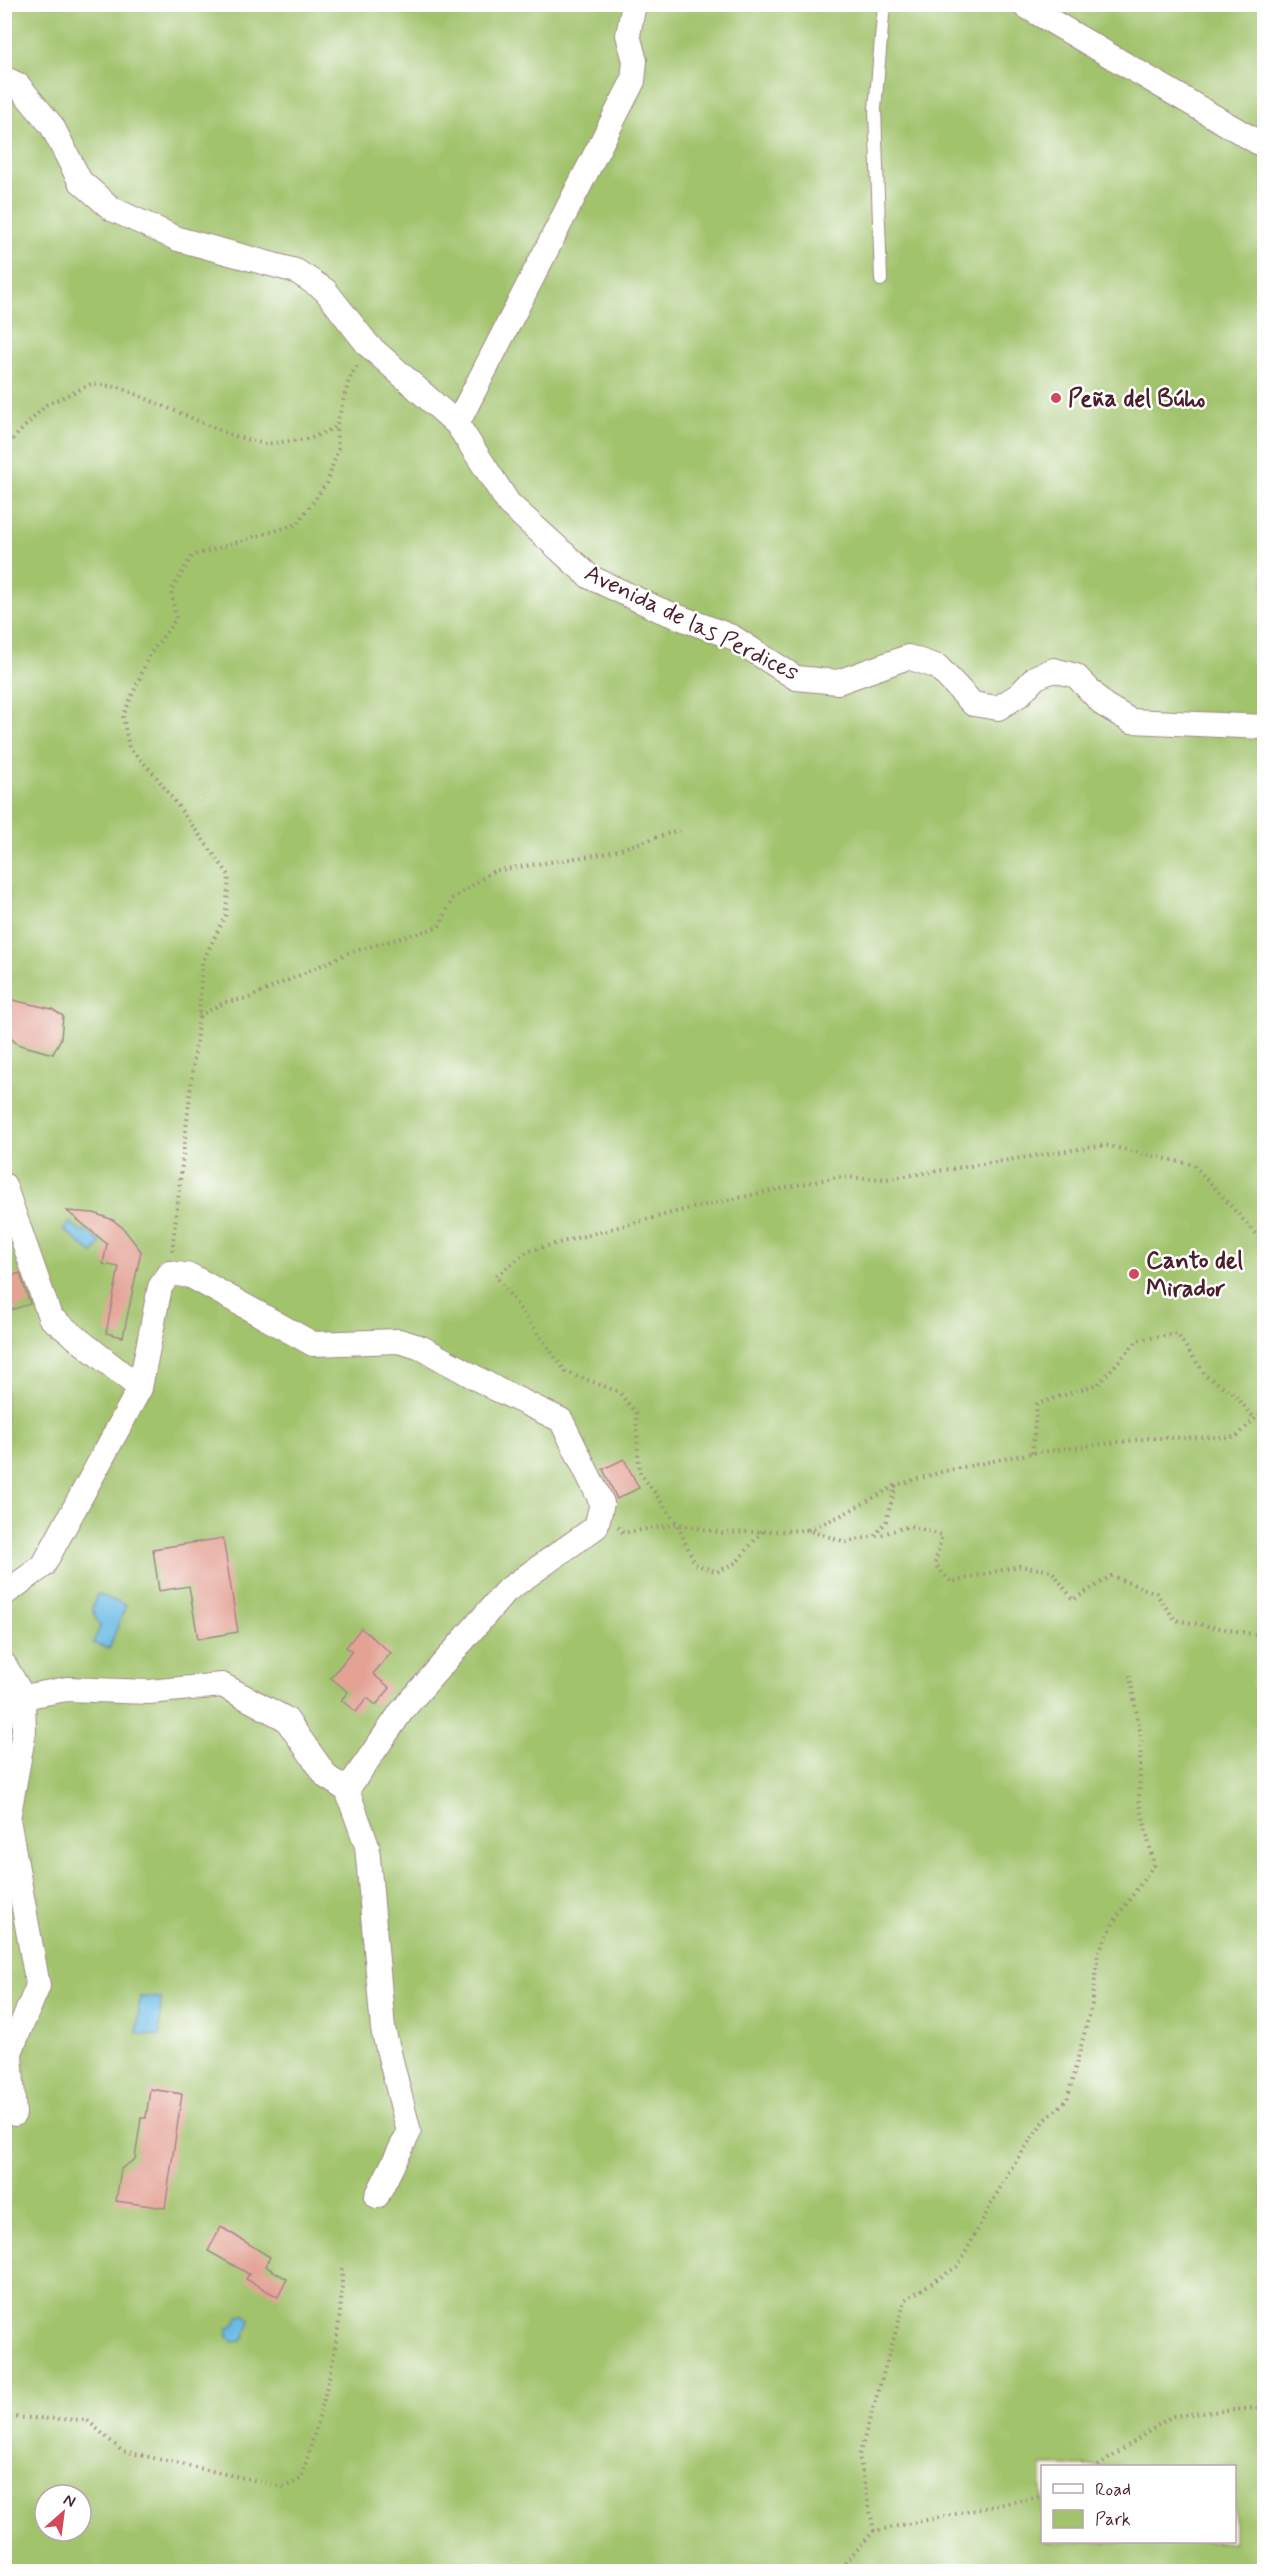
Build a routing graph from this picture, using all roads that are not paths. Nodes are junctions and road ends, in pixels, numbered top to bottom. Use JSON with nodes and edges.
{"nodes":[{"id":1,"x":634,"y":4,"type":"edge"},
{"id":2,"x":884,"y":4,"type":"edge"},
{"id":3,"x":1022,"y":4,"type":"edge"},
{"id":4,"x":4,"y":78,"type":"edge"},
{"id":5,"x":1264,"y":146,"type":"edge"},
{"id":6,"x":881,"y":280,"type":"dead end"},
{"id":7,"x":457,"y":424,"type":"junction"},
{"id":8,"x":1264,"y":727,"type":"edge"},
{"id":9,"x":4,"y":1185,"type":"edge"},
{"id":10,"x":140,"y":1388,"type":"junction"},
{"id":11,"x":4,"y":1594,"type":"edge"},
{"id":12,"x":4,"y":1664,"type":"edge"},
{"id":13,"x":23,"y":1697,"type":"junction"},
{"id":14,"x":347,"y":1790,"type":"junction"},
{"id":15,"x":14,"y":2114,"type":"dead end"},
{"id":16,"x":377,"y":2196,"type":"dead end"}],
"edges":[{"from":1,"to":7,"type":"street"},
{"from":2,"to":6,"type":"lane"},
{"from":3,"to":5,"type":"street"},
{"from":4,"to":7,"type":"street","name":"Avenida de las Perdices"},
{"from":7,"to":8,"type":"street","name":"Avenida de las Perdices"},
{"from":9,"to":10,"type":"street"},
{"from":10,"to":11,"type":"street"},
{"from":10,"to":14,"type":"street"},
{"from":12,"to":13,"type":"street"},
{"from":13,"to":14,"type":"street"},
{"from":13,"to":15,"type":"street"},
{"from":14,"to":16,"type":"street"}]}
